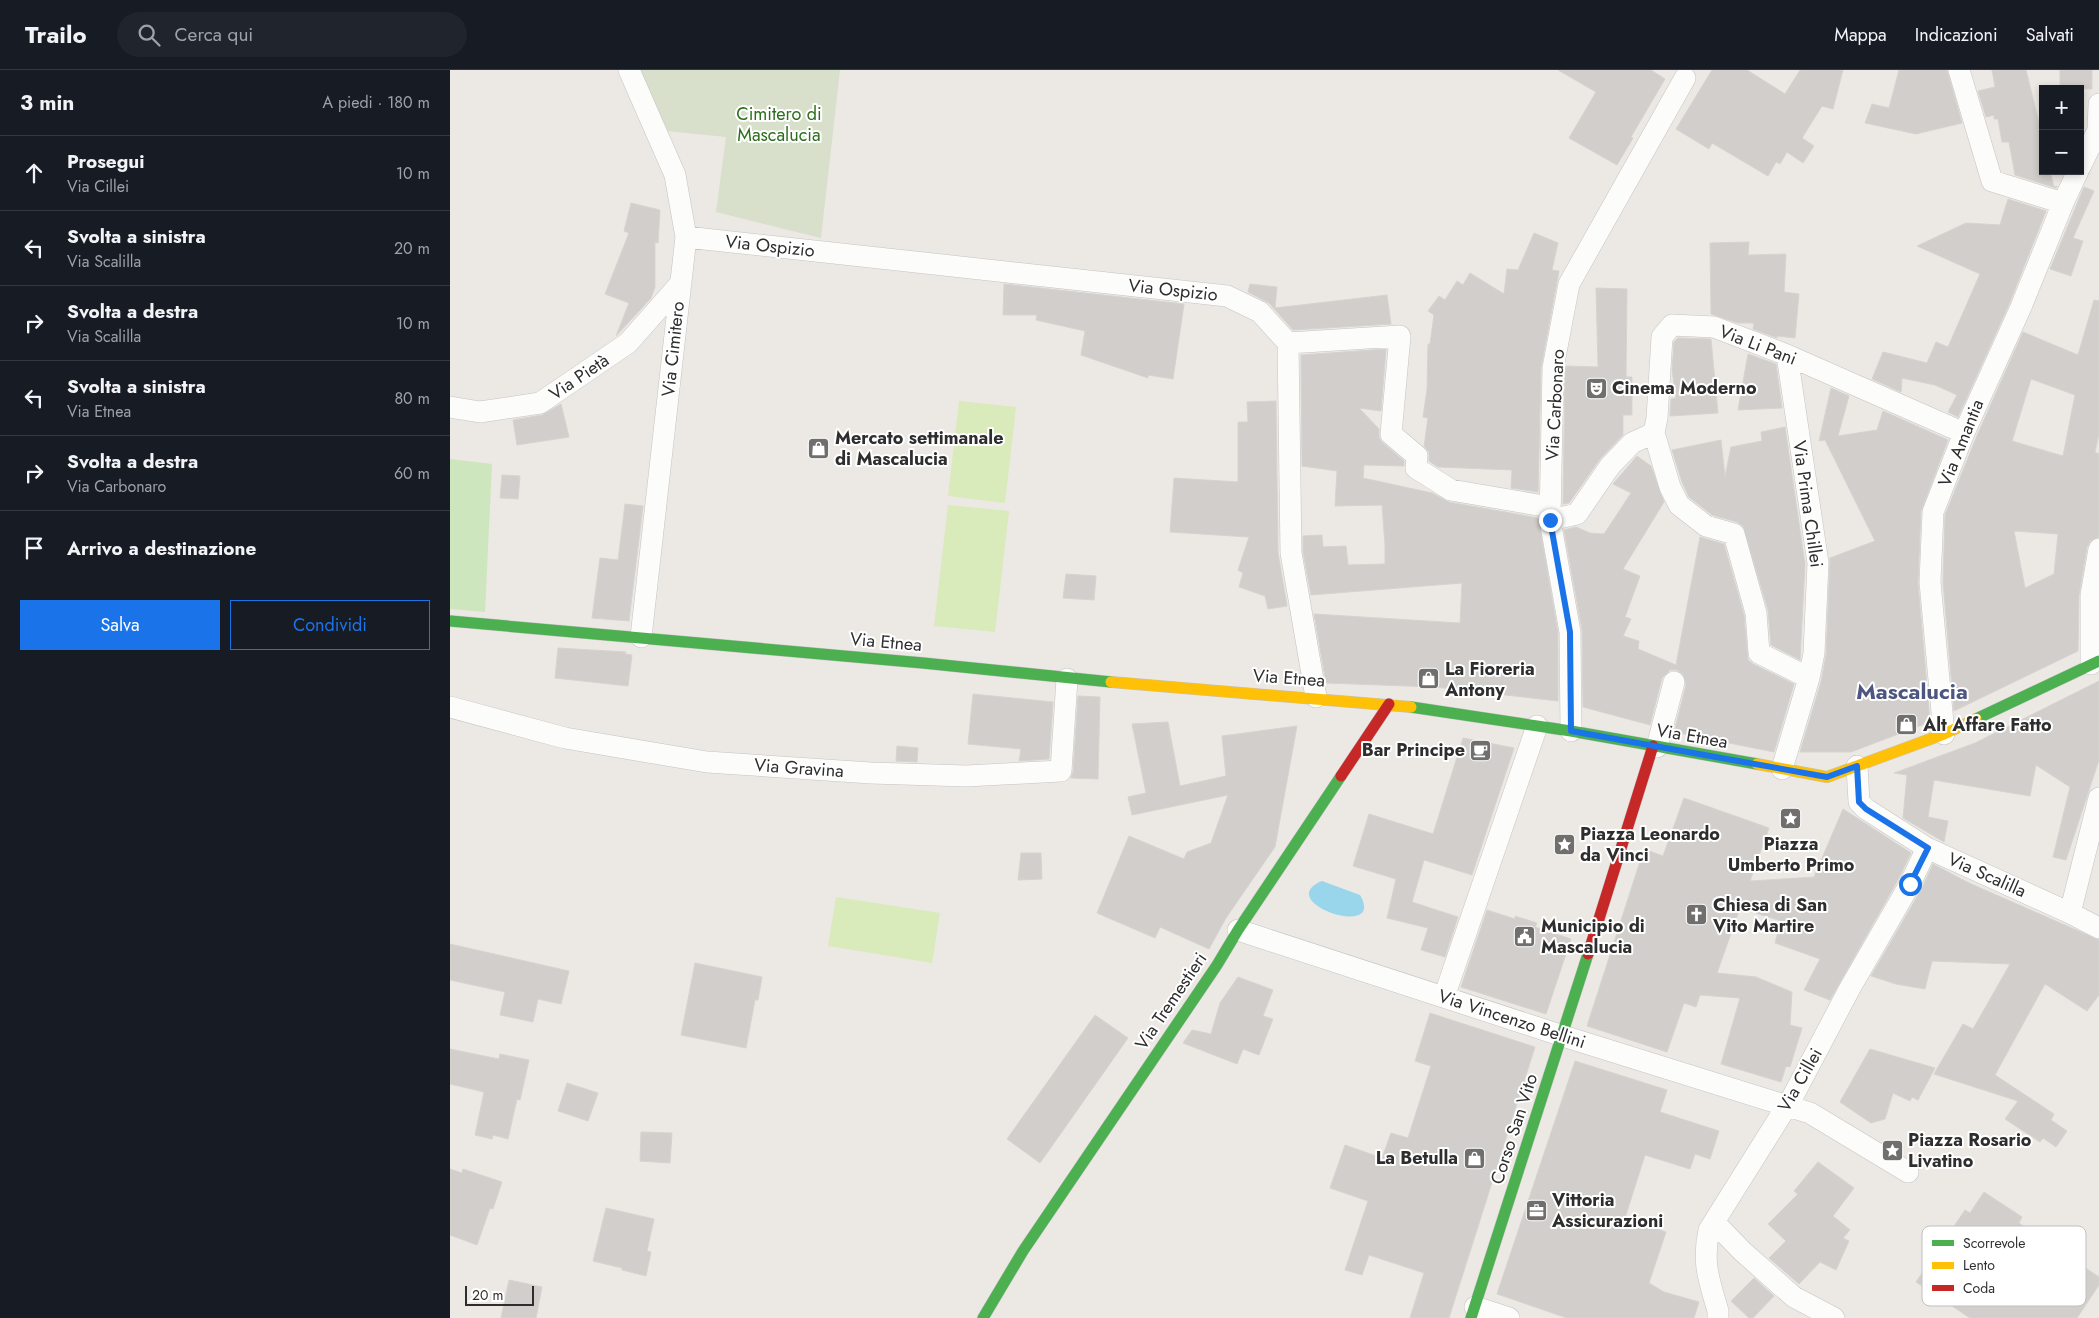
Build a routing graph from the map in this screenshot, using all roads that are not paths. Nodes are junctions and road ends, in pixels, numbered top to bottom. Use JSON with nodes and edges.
{"nodes":[{"id":1,"x":629,"y":70,"type":"edge"},
{"id":2,"x":1959,"y":70,"type":"edge"},
{"id":3,"x":1685,"y":78,"type":"dead end"},
{"id":4,"x":2099,"y":104,"type":"edge"},
{"id":5,"x":2084,"y":159,"type":"edge"},
{"id":6,"x":2076,"y":175,"type":"edge"},
{"id":7,"x":2063,"y":203,"type":"junction"},
{"id":8,"x":686,"y":237,"type":"junction"},
{"id":9,"x":680,"y":284,"type":"junction"},
{"id":10,"x":1288,"y":343,"type":"junction"},
{"id":11,"x":1786,"y":355,"type":"junction"},
{"id":12,"x":450,"y":407,"type":"edge"},
{"id":13,"x":1654,"y":433,"type":"junction"},
{"id":14,"x":1964,"y":433,"type":"junction"},
{"id":15,"x":1550,"y":513,"type":"junction"},
{"id":16,"x":2099,"y":549,"type":"edge"},
{"id":17,"x":450,"y":621,"type":"edge"},
{"id":18,"x":641,"y":638,"type":"junction"},
{"id":19,"x":2095,"y":662,"type":"edge"},
{"id":20,"x":1809,"y":678,"type":"junction"},
{"id":21,"x":1067,"y":679,"type":"junction"},
{"id":22,"x":1674,"y":682,"type":"dead end"},
{"id":23,"x":1316,"y":697,"type":"junction"},
{"id":24,"x":1389,"y":704,"type":"junction"},
{"id":25,"x":450,"y":707,"type":"edge"},
{"id":26,"x":1537,"y":726,"type":"junction"},
{"id":27,"x":1571,"y":731,"type":"junction"},
{"id":28,"x":1944,"y":734,"type":"junction"},
{"id":29,"x":1655,"y":747,"type":"junction"},
{"id":30,"x":1857,"y":766,"type":"junction"},
{"id":31,"x":1782,"y":770,"type":"junction"},
{"id":32,"x":2099,"y":798,"type":"edge"},
{"id":33,"x":1928,"y":848,"type":"junction"},
{"id":34,"x":2070,"y":913,"type":"junction"},
{"id":35,"x":2099,"y":928,"type":"edge"},
{"id":36,"x":1238,"y":930,"type":"junction"},
{"id":37,"x":1444,"y":997,"type":"junction"},
{"id":38,"x":1563,"y":1036,"type":"junction"},
{"id":39,"x":1787,"y":1105,"type":"junction"},
{"id":40,"x":1908,"y":1172,"type":"dead end"},
{"id":41,"x":1714,"y":1222,"type":"junction"},
{"id":42,"x":1473,"y":1313,"type":"edge"},
{"id":43,"x":983,"y":1318,"type":"edge"},
{"id":44,"x":1509,"y":1318,"type":"edge"},
{"id":45,"x":1718,"y":1318,"type":"edge"},
{"id":46,"x":1834,"y":1318,"type":"edge"}],
"edges":[{"from":1,"to":8,"type":"street","name":"Via Cimitero"},
{"from":2,"to":7,"type":"street"},
{"from":3,"to":15,"type":"street","name":"Via Carbonaro"},
{"from":4,"to":5,"type":"street"},
{"from":6,"to":7,"type":"street","name":"Via Amantia"},
{"from":7,"to":14,"type":"street","name":"Via Amantia"},
{"from":8,"to":9,"type":"street","name":"Via Cimitero"},
{"from":8,"to":10,"type":"street","name":"Via Ospizio"},
{"from":9,"to":12,"type":"street","name":"Via Pietà"},
{"from":9,"to":18,"type":"street","name":"Via Cimitero"},
{"from":10,"to":15,"type":"street"},
{"from":10,"to":23,"type":"street"},
{"from":11,"to":13,"type":"street","name":"Via Li Pani"},
{"from":11,"to":14,"type":"street","name":"Via Li Pani"},
{"from":11,"to":20,"type":"street","name":"Via Prima Chillei"},
{"from":13,"to":15,"type":"street"},
{"from":13,"to":20,"type":"street"},
{"from":14,"to":28,"type":"street","name":"Via Amantia"},
{"from":15,"to":27,"type":"street","name":"Via Carbonaro"},
{"from":16,"to":19,"type":"street"},
{"from":17,"to":18,"type":"main road","name":"Via Etnea"},
{"from":18,"to":21,"type":"main road","name":"Via Etnea"},
{"from":19,"to":28,"type":"main road","name":"Via Etnea"},
{"from":20,"to":31,"type":"street","name":"Via Prima Chillei"},
{"from":21,"to":23,"type":"main road","name":"Via Etnea"},
{"from":21,"to":25,"type":"street","name":"Via Gravina"},
{"from":22,"to":29,"type":"street"},
{"from":23,"to":24,"type":"main road","name":"Via Etnea"},
{"from":24,"to":26,"type":"main road","name":"Via Etnea"},
{"from":24,"to":36,"type":"main road","name":"Via Tremestieri"},
{"from":26,"to":27,"type":"main road","name":"Via Etnea"},
{"from":26,"to":37,"type":"street"},
{"from":27,"to":29,"type":"main road","name":"Via Etnea"},
{"from":28,"to":30,"type":"main road","name":"Via Etnea"},
{"from":29,"to":31,"type":"main road","name":"Via Etnea"},
{"from":29,"to":38,"type":"main road","name":"Corso San Vito"},
{"from":30,"to":31,"type":"main road","name":"Via Etnea"},
{"from":30,"to":33,"type":"street","name":"Via Scalilla"},
{"from":32,"to":34,"type":"street"},
{"from":33,"to":34,"type":"street","name":"Via Scalilla"},
{"from":33,"to":39,"type":"street","name":"Via Cillei"},
{"from":34,"to":35,"type":"street","name":"Via Scalilla"},
{"from":36,"to":37,"type":"street","name":"Via Vincenzo Bellini"},
{"from":36,"to":43,"type":"main road","name":"Via Tremestieri"},
{"from":37,"to":38,"type":"street","name":"Via Vincenzo Bellini"},
{"from":38,"to":39,"type":"street","name":"Via Vincenzo Bellini"},
{"from":38,"to":42,"type":"main road","name":"Corso San Vito"},
{"from":39,"to":40,"type":"street","name":"Via Vincenzo Bellini"},
{"from":39,"to":41,"type":"street","name":"Via Cillei"},
{"from":41,"to":45,"type":"street","name":"Via Cillei"},
{"from":41,"to":46,"type":"street"},
{"from":42,"to":44,"type":"street"}]}
